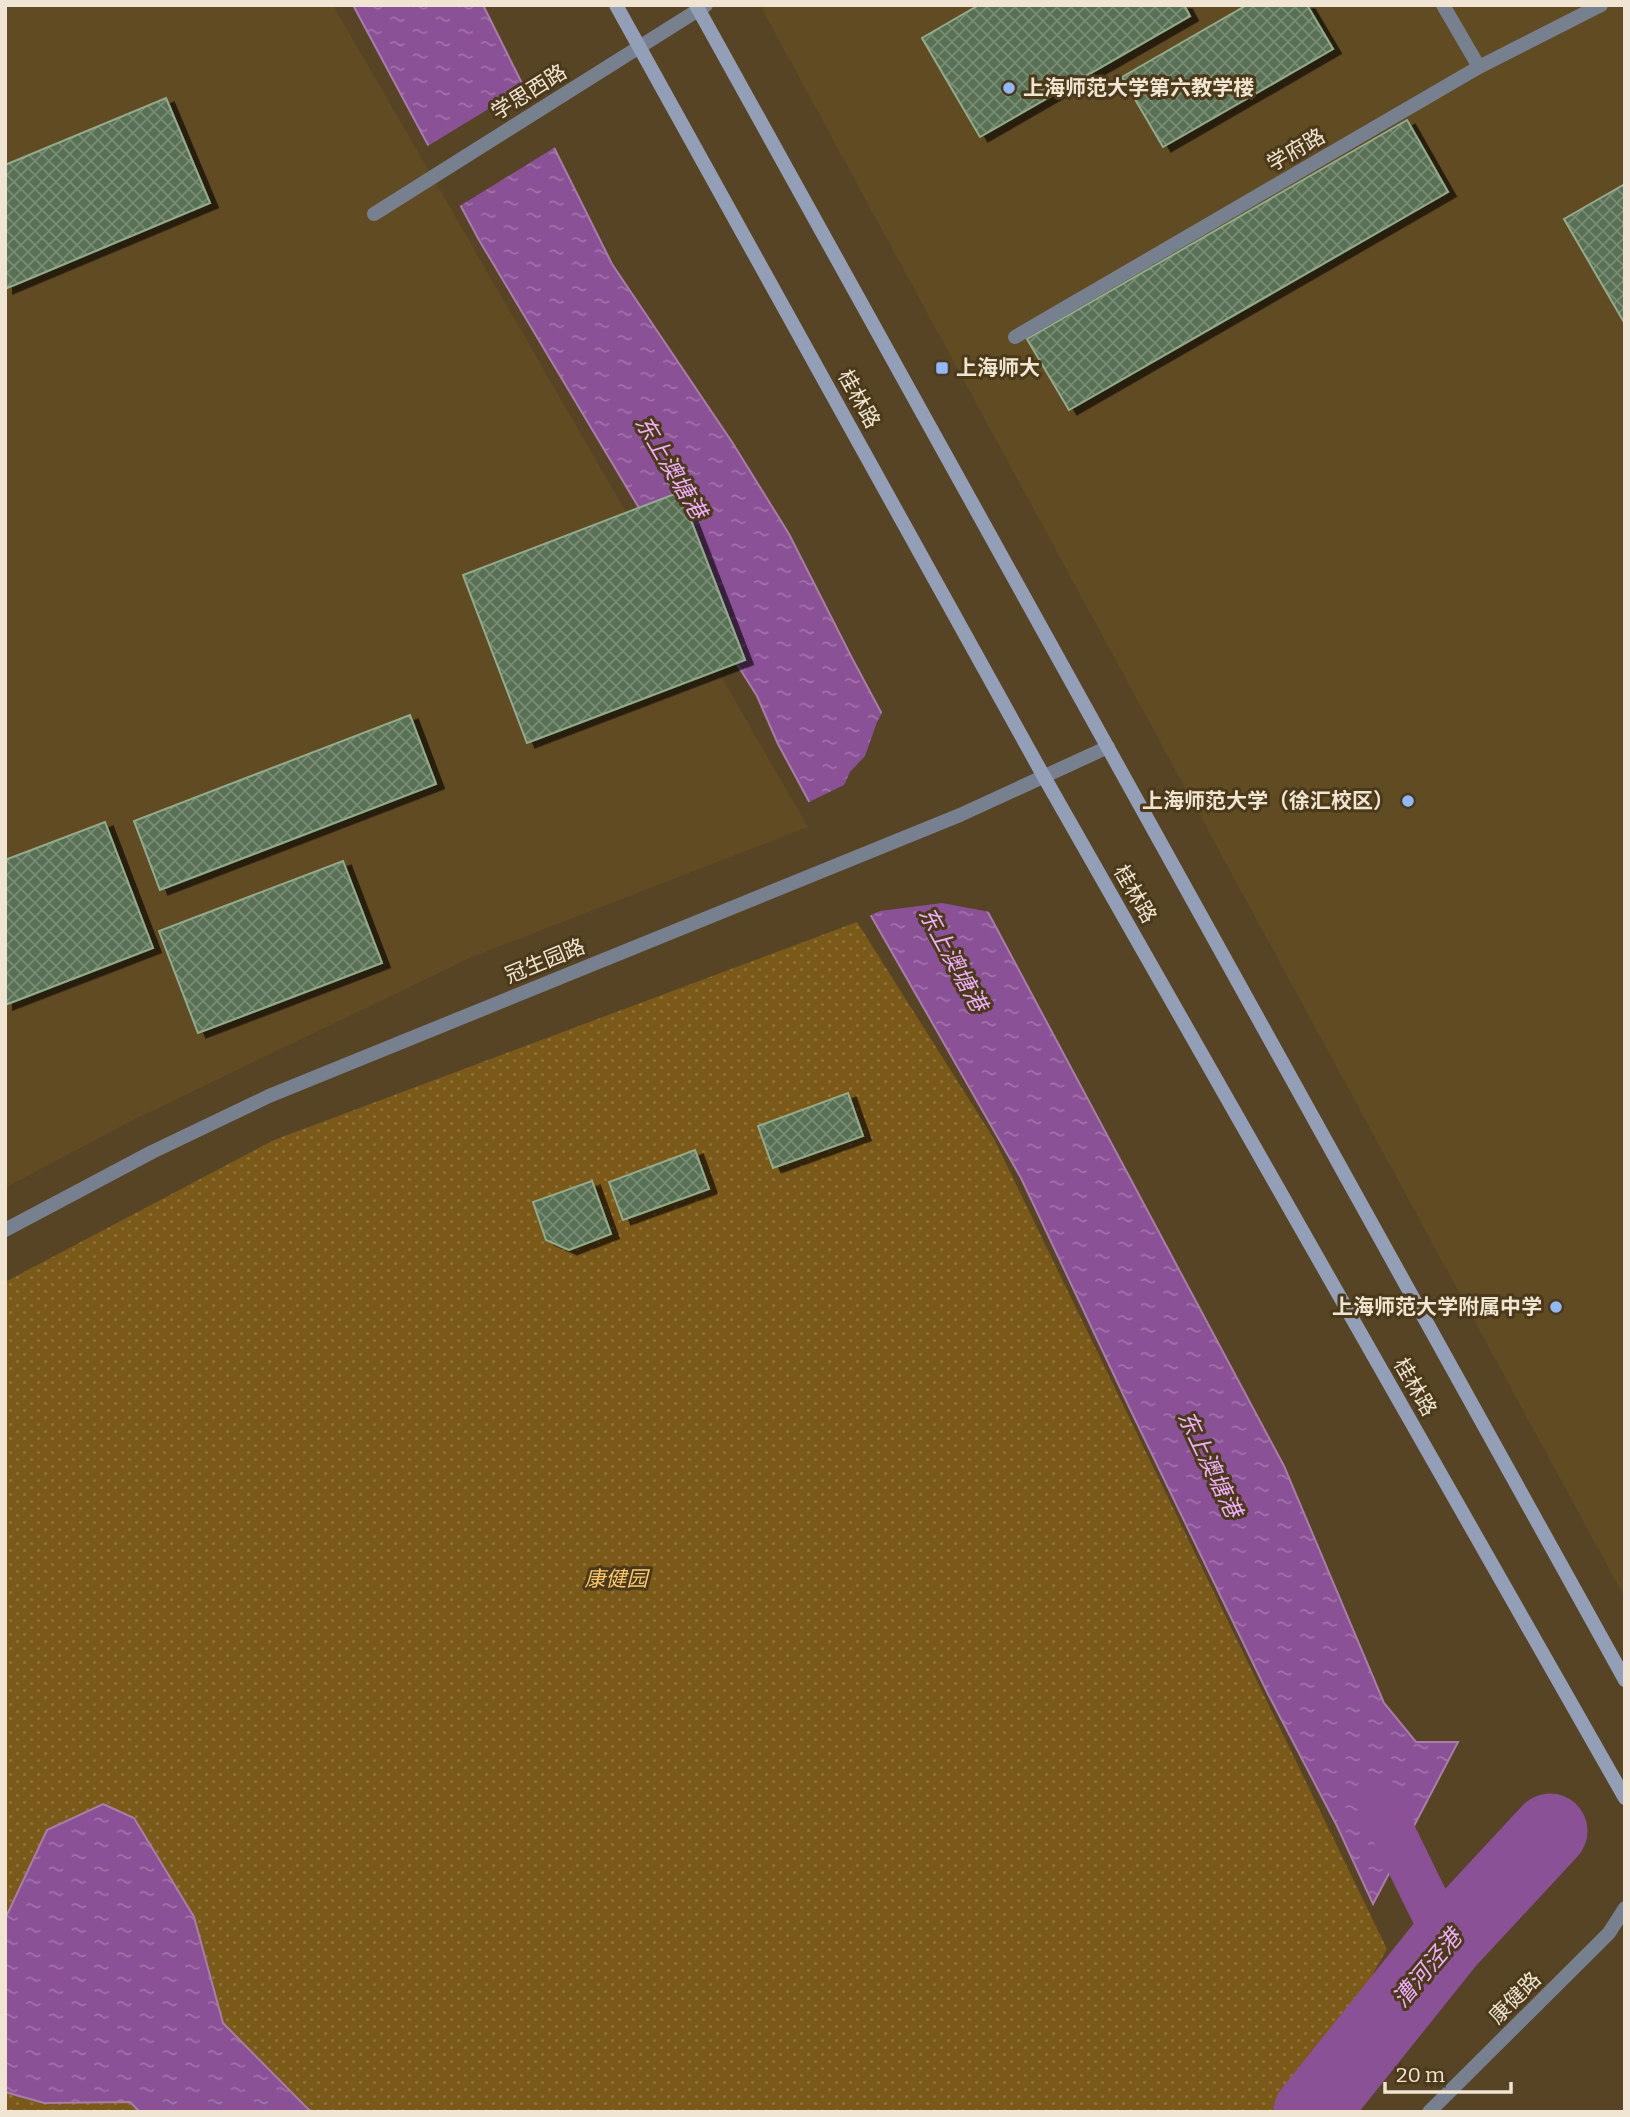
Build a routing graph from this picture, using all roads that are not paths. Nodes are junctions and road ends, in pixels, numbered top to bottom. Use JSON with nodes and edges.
{"nodes":[{"id":1,"x":617,"y":5,"type":"edge"},
{"id":2,"x":1443,"y":5,"type":"edge"},
{"id":3,"x":1601,"y":5,"type":"edge"},
{"id":4,"x":700,"y":7,"type":"edge"},
{"id":5,"x":640,"y":47,"type":"junction"},
{"id":6,"x":1479,"y":67,"type":"junction"},
{"id":7,"x":374,"y":214,"type":"dead end"},
{"id":8,"x":1015,"y":337,"type":"dead end"},
{"id":9,"x":1108,"y":747,"type":"junction"},
{"id":10,"x":1043,"y":775,"type":"junction"},
{"id":11,"x":5,"y":1230,"type":"edge"},
{"id":12,"x":1625,"y":1680,"type":"edge"},
{"id":13,"x":1625,"y":1798,"type":"edge"},
{"id":14,"x":1625,"y":1908,"type":"edge"},
{"id":15,"x":1429,"y":2112,"type":"edge"}],
"edges":[{"from":1,"to":5,"type":"main road","name":"桂林路"},
{"from":2,"to":6,"type":"street"},
{"from":3,"to":6,"type":"street","name":"学府路"},
{"from":4,"to":5,"type":"street","name":"学思西路"},
{"from":4,"to":9,"type":"main road","name":"桂林路"},
{"from":5,"to":7,"type":"street","name":"学思西路"},
{"from":5,"to":10,"type":"main road","name":"桂林路"},
{"from":6,"to":8,"type":"street","name":"学府路"},
{"from":9,"to":10,"type":"street","name":"冠生园路"},
{"from":9,"to":12,"type":"main road","name":"桂林路"},
{"from":10,"to":11,"type":"street","name":"冠生园路"},
{"from":10,"to":13,"type":"main road","name":"桂林路"},
{"from":14,"to":15,"type":"street","name":"康健路"}]}
